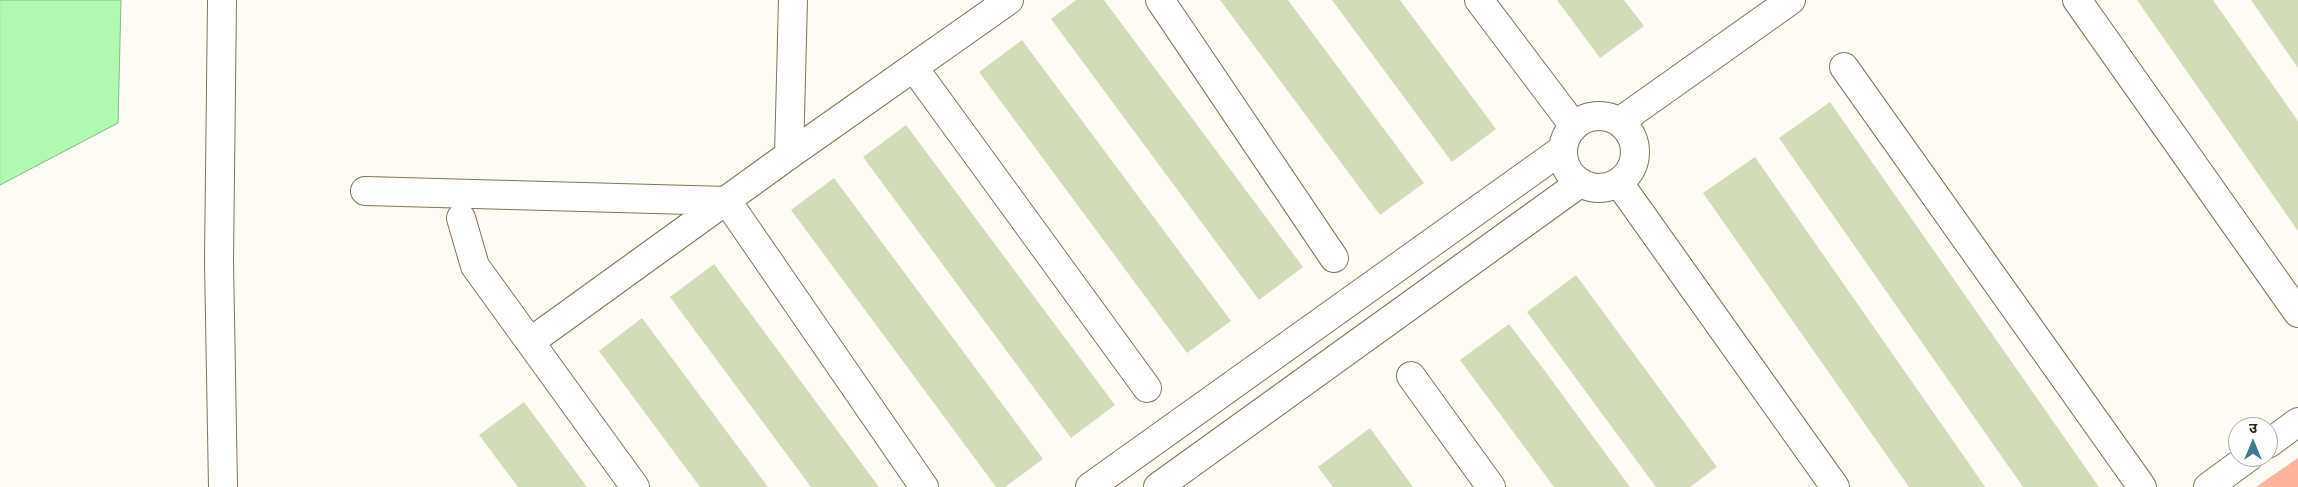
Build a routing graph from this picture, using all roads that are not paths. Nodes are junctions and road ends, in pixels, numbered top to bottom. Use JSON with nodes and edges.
{"nodes":[{"id":1,"x":222,"y":0,"type":"edge"},
{"id":2,"x":793,"y":0,"type":"edge"},
{"id":3,"x":1009,"y":0,"type":"edge"},
{"id":4,"x":1160,"y":0,"type":"edge"},
{"id":5,"x":1480,"y":0,"type":"edge"},
{"id":6,"x":1791,"y":0,"type":"edge"},
{"id":7,"x":2077,"y":0,"type":"edge"},
{"id":8,"x":1844,"y":67,"type":"dead end"},
{"id":9,"x":914,"y":68,"type":"junction"},
{"id":10,"x":1619,"y":122,"type":"junction"},
{"id":11,"x":1568,"y":138,"type":"junction"},
{"id":12,"x":789,"y":155,"type":"junction"},
{"id":13,"x":1580,"y":183,"type":"junction"},
{"id":14,"x":1619,"y":183,"type":"junction"},
{"id":15,"x":365,"y":191,"type":"dead end"},
{"id":16,"x":727,"y":201,"type":"junction"},
{"id":17,"x":461,"y":218,"type":"dead end"},
{"id":18,"x":1334,"y":258,"type":"dead end"},
{"id":19,"x":2298,"y":313,"type":"edge"},
{"id":20,"x":530,"y":342,"type":"junction"},
{"id":21,"x":1411,"y":376,"type":"dead end"},
{"id":22,"x":1147,"y":388,"type":"dead end"},
{"id":23,"x":2298,"y":422,"type":"edge"},
{"id":24,"x":2278,"y":437,"type":"edge"},
{"id":25,"x":2235,"y":467,"type":"edge"},
{"id":26,"x":223,"y":487,"type":"edge"},
{"id":27,"x":635,"y":487,"type":"edge"},
{"id":28,"x":924,"y":487,"type":"edge"},
{"id":29,"x":1090,"y":487,"type":"edge"},
{"id":30,"x":1158,"y":487,"type":"edge"},
{"id":31,"x":1490,"y":487,"type":"edge"},
{"id":32,"x":1835,"y":487,"type":"edge"},
{"id":33,"x":2142,"y":487,"type":"edge"},
{"id":34,"x":2208,"y":487,"type":"edge"}],
"edges":[{"from":1,"to":26,"type":"street"},
{"from":2,"to":12,"type":"street"},
{"from":3,"to":9,"type":"street"},
{"from":4,"to":18,"type":"street"},
{"from":5,"to":11,"type":"street"},
{"from":6,"to":10,"type":"street"},
{"from":7,"to":19,"type":"street"},
{"from":8,"to":33,"type":"street"},
{"from":9,"to":12,"type":"street"},
{"from":9,"to":22,"type":"street"},
{"from":10,"to":11,"type":"street"},
{"from":10,"to":14,"type":"street"},
{"from":11,"to":13,"type":"street"},
{"from":11,"to":29,"type":"street"},
{"from":12,"to":16,"type":"street"},
{"from":13,"to":14,"type":"street"},
{"from":13,"to":30,"type":"street"},
{"from":14,"to":32,"type":"street"},
{"from":15,"to":16,"type":"street"},
{"from":16,"to":20,"type":"street"},
{"from":16,"to":28,"type":"street"},
{"from":17,"to":20,"type":"street"},
{"from":20,"to":27,"type":"street"},
{"from":21,"to":31,"type":"street"},
{"from":23,"to":24,"type":"street"},
{"from":25,"to":34,"type":"street"}]}
